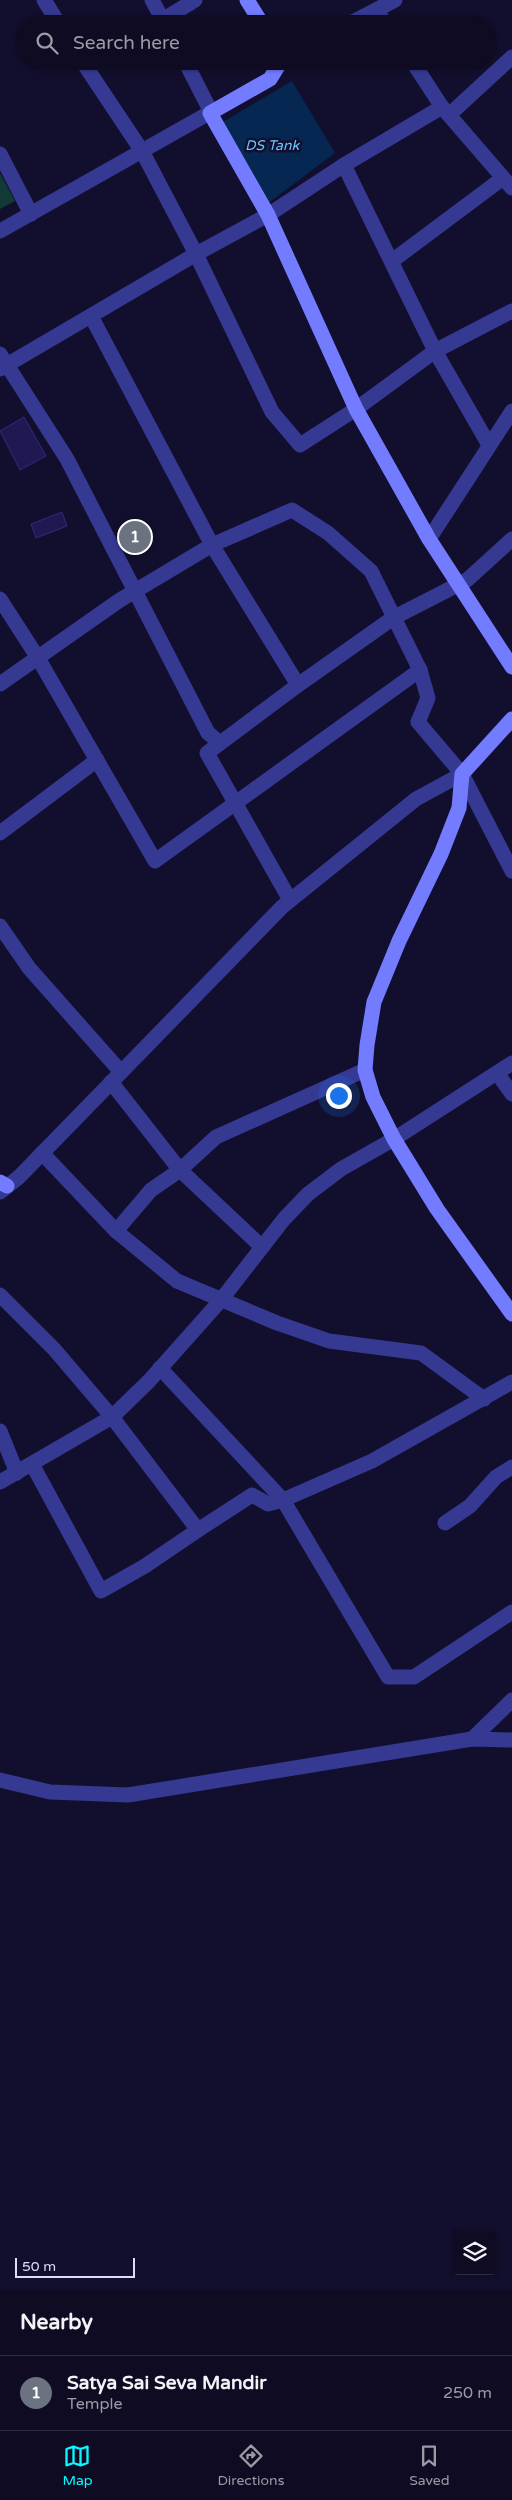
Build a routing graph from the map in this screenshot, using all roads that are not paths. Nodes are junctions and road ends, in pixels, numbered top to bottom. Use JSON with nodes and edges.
{"nodes":[{"id":1,"x":44,"y":0,"type":"edge"},
{"id":2,"x":152,"y":0,"type":"edge"},
{"id":3,"x":196,"y":0,"type":"edge"},
{"id":4,"x":247,"y":0,"type":"edge"},
{"id":5,"x":395,"y":0,"type":"edge"},
{"id":6,"x":376,"y":10,"type":"junction"},
{"id":7,"x":53,"y":15,"type":"edge"},
{"id":8,"x":158,"y":15,"type":"edge"},
{"id":9,"x":172,"y":15,"type":"edge"},
{"id":10,"x":256,"y":15,"type":"edge"},
{"id":11,"x":366,"y":15,"type":"edge"},
{"id":12,"x":380,"y":15,"type":"edge"},
{"id":13,"x":512,"y":57,"type":"edge"},
{"id":14,"x":497,"y":69,"type":"edge"},
{"id":15,"x":91,"y":70,"type":"edge"},
{"id":16,"x":189,"y":70,"type":"edge"},
{"id":17,"x":276,"y":70,"type":"edge"},
{"id":18,"x":418,"y":70,"type":"edge"},
{"id":19,"x":496,"y":70,"type":"edge"},
{"id":20,"x":445,"y":111,"type":"junction"},
{"id":21,"x":211,"y":112,"type":"junction"},
{"id":22,"x":142,"y":151,"type":"junction"},
{"id":23,"x":0,"y":154,"type":"edge"},
{"id":24,"x":344,"y":165,"type":"junction"},
{"id":25,"x":508,"y":183,"type":"edge"},
{"id":26,"x":31,"y":214,"type":"junction"},
{"id":27,"x":268,"y":215,"type":"junction"},
{"id":28,"x":0,"y":231,"type":"edge"},
{"id":29,"x":196,"y":254,"type":"junction"},
{"id":30,"x":392,"y":261,"type":"junction"},
{"id":31,"x":512,"y":311,"type":"edge"},
{"id":32,"x":91,"y":316,"type":"junction"},
{"id":33,"x":435,"y":351,"type":"junction"},
{"id":34,"x":2,"y":362,"type":"edge"},
{"id":35,"x":356,"y":410,"type":"junction"},
{"id":36,"x":512,"y":411,"type":"edge"},
{"id":37,"x":489,"y":445,"type":"junction"},
{"id":38,"x":429,"y":539,"type":"junction"},
{"id":39,"x":512,"y":539,"type":"edge"},
{"id":40,"x":212,"y":545,"type":"junction"},
{"id":41,"x":458,"y":585,"type":"junction"},
{"id":42,"x":134,"y":591,"type":"junction"},
{"id":43,"x":0,"y":600,"type":"edge"},
{"id":44,"x":393,"y":618,"type":"junction"},
{"id":45,"x":38,"y":658,"type":"junction"},
{"id":46,"x":510,"y":661,"type":"edge"},
{"id":47,"x":420,"y":670,"type":"junction"},
{"id":48,"x":0,"y":684,"type":"edge"},
{"id":49,"x":298,"y":685,"type":"junction"},
{"id":50,"x":512,"y":721,"type":"edge"},
{"id":51,"x":220,"y":743,"type":"junction"},
{"id":52,"x":97,"y":760,"type":"junction"},
{"id":53,"x":462,"y":774,"type":"junction"},
{"id":54,"x":236,"y":804,"type":"junction"},
{"id":55,"x":0,"y":833,"type":"edge"},
{"id":56,"x":512,"y":871,"type":"edge"},
{"id":57,"x":290,"y":900,"type":"junction"},
{"id":58,"x":0,"y":926,"type":"edge"},
{"id":59,"x":512,"y":1063,"type":"edge"},
{"id":60,"x":365,"y":1070,"type":"junction"},
{"id":61,"x":497,"y":1073,"type":"junction"},
{"id":62,"x":116,"y":1077,"type":"junction"},
{"id":63,"x":512,"y":1094,"type":"edge"},
{"id":64,"x":394,"y":1139,"type":"junction"},
{"id":65,"x":42,"y":1154,"type":"junction"},
{"id":66,"x":180,"y":1170,"type":"junction"},
{"id":67,"x":2,"y":1187,"type":"edge"},
{"id":68,"x":116,"y":1231,"type":"junction"},
{"id":69,"x":262,"y":1247,"type":"junction"},
{"id":70,"x":0,"y":1294,"type":"edge"},
{"id":71,"x":221,"y":1300,"type":"junction"},
{"id":72,"x":512,"y":1314,"type":"edge"},
{"id":73,"x":160,"y":1368,"type":"junction"},
{"id":74,"x":512,"y":1382,"type":"edge"},
{"id":75,"x":484,"y":1399,"type":"junction"},
{"id":76,"x":112,"y":1417,"type":"junction"},
{"id":77,"x":0,"y":1431,"type":"edge"},
{"id":78,"x":32,"y":1464,"type":"junction"},
{"id":79,"x":512,"y":1467,"type":"edge"},
{"id":80,"x":17,"y":1473,"type":"junction"},
{"id":81,"x":0,"y":1482,"type":"edge"},
{"id":82,"x":283,"y":1500,"type":"junction"},
{"id":83,"x":445,"y":1523,"type":"dead end"},
{"id":84,"x":198,"y":1530,"type":"junction"},
{"id":85,"x":512,"y":1612,"type":"edge"},
{"id":86,"x":512,"y":1700,"type":"edge"},
{"id":87,"x":472,"y":1739,"type":"junction"},
{"id":88,"x":512,"y":1740,"type":"edge"},
{"id":89,"x":0,"y":1780,"type":"edge"}],
"edges":[{"from":1,"to":7,"type":"street"},
{"from":2,"to":8,"type":"street"},
{"from":3,"to":9,"type":"street"},
{"from":4,"to":10,"type":"main road"},
{"from":5,"to":6,"type":"street"},
{"from":6,"to":11,"type":"street"},
{"from":6,"to":12,"type":"street"},
{"from":13,"to":14,"type":"street"},
{"from":15,"to":22,"type":"street"},
{"from":16,"to":21,"type":"street"},
{"from":17,"to":21,"type":"main road"},
{"from":18,"to":20,"type":"street"},
{"from":19,"to":20,"type":"street"},
{"from":20,"to":24,"type":"street"},
{"from":20,"to":25,"type":"street"},
{"from":21,"to":22,"type":"street"},
{"from":21,"to":27,"type":"main road"},
{"from":22,"to":26,"type":"street"},
{"from":22,"to":29,"type":"street"},
{"from":23,"to":26,"type":"street"},
{"from":24,"to":27,"type":"street"},
{"from":24,"to":30,"type":"street"},
{"from":25,"to":30,"type":"street"},
{"from":26,"to":28,"type":"street"},
{"from":27,"to":29,"type":"street"},
{"from":27,"to":35,"type":"main road"},
{"from":29,"to":32,"type":"street"},
{"from":29,"to":35,"type":"street"},
{"from":30,"to":33,"type":"street"},
{"from":31,"to":33,"type":"street"},
{"from":32,"to":34,"type":"street"},
{"from":32,"to":40,"type":"street"},
{"from":33,"to":35,"type":"street"},
{"from":33,"to":37,"type":"street"},
{"from":34,"to":42,"type":"street"},
{"from":35,"to":38,"type":"main road"},
{"from":36,"to":37,"type":"street"},
{"from":37,"to":38,"type":"street"},
{"from":38,"to":41,"type":"main road"},
{"from":39,"to":41,"type":"street"},
{"from":40,"to":42,"type":"street"},
{"from":40,"to":44,"type":"street"},
{"from":40,"to":49,"type":"street"},
{"from":41,"to":44,"type":"street"},
{"from":41,"to":46,"type":"main road"},
{"from":42,"to":45,"type":"street"},
{"from":42,"to":51,"type":"street"},
{"from":43,"to":45,"type":"street"},
{"from":44,"to":47,"type":"street"},
{"from":44,"to":49,"type":"street"},
{"from":45,"to":48,"type":"street"},
{"from":45,"to":52,"type":"street"},
{"from":47,"to":53,"type":"street"},
{"from":47,"to":54,"type":"street"},
{"from":49,"to":51,"type":"street"},
{"from":50,"to":53,"type":"main road"},
{"from":51,"to":54,"type":"street"},
{"from":52,"to":54,"type":"street"},
{"from":52,"to":55,"type":"street"},
{"from":53,"to":56,"type":"street"},
{"from":53,"to":57,"type":"street"},
{"from":53,"to":60,"type":"main road"},
{"from":54,"to":57,"type":"street"},
{"from":57,"to":62,"type":"street"},
{"from":58,"to":62,"type":"street"},
{"from":59,"to":61,"type":"street"},
{"from":60,"to":64,"type":"main road"},
{"from":60,"to":66,"type":"street"},
{"from":61,"to":63,"type":"street"},
{"from":61,"to":64,"type":"street"},
{"from":62,"to":65,"type":"street"},
{"from":62,"to":66,"type":"street"},
{"from":64,"to":69,"type":"street"},
{"from":64,"to":72,"type":"main road"},
{"from":65,"to":67,"type":"street"},
{"from":65,"to":68,"type":"street"},
{"from":66,"to":68,"type":"street"},
{"from":66,"to":69,"type":"street"},
{"from":68,"to":71,"type":"street"},
{"from":69,"to":71,"type":"street"},
{"from":70,"to":76,"type":"street"},
{"from":71,"to":73,"type":"street"},
{"from":71,"to":75,"type":"street"},
{"from":73,"to":76,"type":"street"},
{"from":73,"to":82,"type":"street"},
{"from":74,"to":75,"type":"street"},
{"from":75,"to":82,"type":"street"},
{"from":76,"to":78,"type":"street"},
{"from":76,"to":84,"type":"street"},
{"from":77,"to":80,"type":"street"},
{"from":78,"to":80,"type":"street"},
{"from":78,"to":84,"type":"street"},
{"from":79,"to":83,"type":"street"},
{"from":80,"to":81,"type":"street"},
{"from":82,"to":84,"type":"street"},
{"from":82,"to":85,"type":"street"},
{"from":86,"to":87,"type":"street"},
{"from":87,"to":88,"type":"street"},
{"from":87,"to":89,"type":"street"}]}
